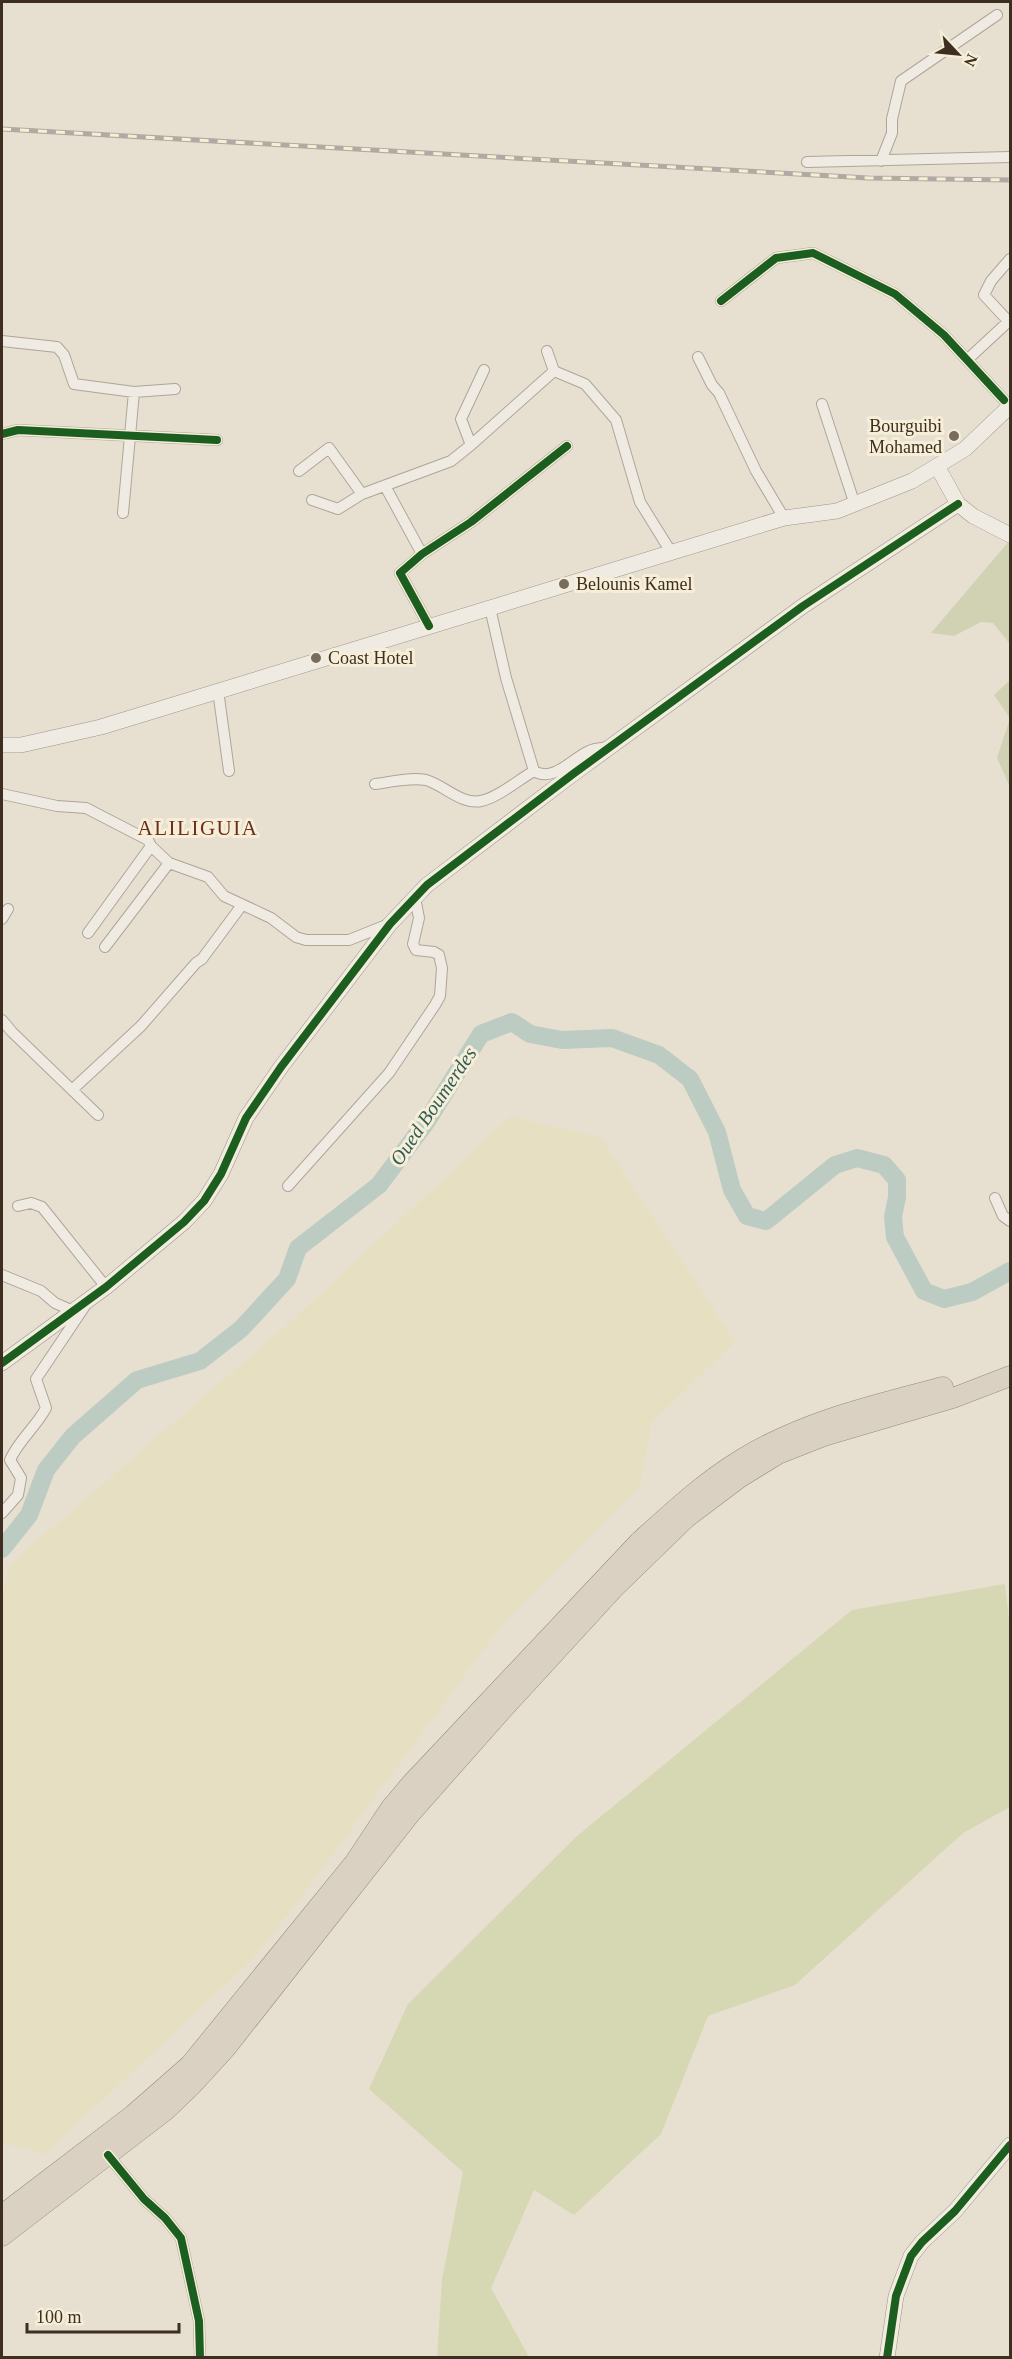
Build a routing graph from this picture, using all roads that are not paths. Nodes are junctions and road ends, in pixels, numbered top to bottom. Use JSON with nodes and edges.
{"nodes":[{"id":1,"x":997,"y":15,"type":"dead end"},
{"id":2,"x":1011,"y":157,"type":"edge"},
{"id":3,"x":881,"y":161,"type":"junction"},
{"id":4,"x":807,"y":162,"type":"dead end"},
{"id":5,"x":1011,"y":259,"type":"edge"},
{"id":6,"x":721,"y":301,"type":"dead end"},
{"id":7,"x":1010,"y":322,"type":"edge"},
{"id":8,"x":2,"y":341,"type":"edge"},
{"id":9,"x":547,"y":351,"type":"dead end"},
{"id":10,"x":698,"y":357,"type":"dead end"},
{"id":11,"x":968,"y":359,"type":"junction"},
{"id":12,"x":484,"y":370,"type":"dead end"},
{"id":13,"x":555,"y":371,"type":"junction"},
{"id":14,"x":176,"y":389,"type":"dead end"},
{"id":15,"x":134,"y":392,"type":"junction"},
{"id":16,"x":1008,"y":400,"type":"edge"},
{"id":17,"x":822,"y":404,"type":"dead end"},
{"id":18,"x":2,"y":434,"type":"edge"},
{"id":19,"x":130,"y":435,"type":"junction"},
{"id":20,"x":217,"y":440,"type":"dead end"},
{"id":21,"x":471,"y":445,"type":"junction"},
{"id":22,"x":567,"y":446,"type":"dead end"},
{"id":23,"x":943,"y":462,"type":"junction"},
{"id":24,"x":299,"y":471,"type":"dead end"},
{"id":25,"x":385,"y":486,"type":"junction"},
{"id":26,"x":362,"y":494,"type":"junction"},
{"id":27,"x":312,"y":500,"type":"dead end"},
{"id":28,"x":958,"y":504,"type":"junction"},
{"id":29,"x":855,"y":505,"type":"junction"},
{"id":30,"x":123,"y":513,"type":"dead end"},
{"id":31,"x":784,"y":518,"type":"junction"},
{"id":32,"x":1006,"y":529,"type":"edge"},
{"id":33,"x":671,"y":552,"type":"junction"},
{"id":34,"x":422,"y":554,"type":"junction"},
{"id":35,"x":490,"y":608,"type":"junction"},
{"id":36,"x":429,"y":626,"type":"junction"},
{"id":37,"x":218,"y":690,"type":"junction"},
{"id":38,"x":2,"y":745,"type":"edge"},
{"id":39,"x":612,"y":747,"type":"junction"},
{"id":40,"x":229,"y":771,"type":"dead end"},
{"id":41,"x":534,"y":771,"type":"junction"},
{"id":42,"x":375,"y":784,"type":"dead end"},
{"id":43,"x":2,"y":794,"type":"edge"},
{"id":44,"x":151,"y":846,"type":"junction"},
{"id":45,"x":169,"y":863,"type":"junction"},
{"id":46,"x":415,"y":898,"type":"junction"},
{"id":47,"x":242,"y":905,"type":"junction"},
{"id":48,"x":8,"y":909,"type":"dead end"},
{"id":49,"x":2,"y":919,"type":"edge"},
{"id":50,"x":390,"y":924,"type":"junction"},
{"id":51,"x":88,"y":933,"type":"dead end"},
{"id":52,"x":105,"y":947,"type":"dead end"},
{"id":53,"x":2,"y":1020,"type":"edge"},
{"id":54,"x":74,"y":1089,"type":"junction"},
{"id":55,"x":98,"y":1115,"type":"dead end"},
{"id":56,"x":288,"y":1186,"type":"dead end"},
{"id":57,"x":995,"y":1198,"type":"dead end"},
{"id":58,"x":18,"y":1206,"type":"dead end"},
{"id":59,"x":1011,"y":1221,"type":"edge"},
{"id":60,"x":2,"y":1275,"type":"edge"},
{"id":61,"x":106,"y":1287,"type":"junction"},
{"id":62,"x":90,"y":1298,"type":"junction"},
{"id":63,"x":70,"y":1310,"type":"junction"},
{"id":64,"x":1011,"y":1362,"type":"edge"},
{"id":65,"x":2,"y":1363,"type":"edge"},
{"id":66,"x":1011,"y":1376,"type":"edge"},
{"id":67,"x":2,"y":1513,"type":"edge"},
{"id":68,"x":1011,"y":2145,"type":"edge"},
{"id":69,"x":108,"y":2155,"type":"junction"},
{"id":70,"x":2,"y":2215,"type":"edge"},
{"id":71,"x":2,"y":2236,"type":"edge"},
{"id":72,"x":201,"y":2358,"type":"edge"},
{"id":73,"x":887,"y":2358,"type":"edge"}],
"edges":[{"from":1,"to":3,"type":"street"},
{"from":2,"to":3,"type":"street"},
{"from":3,"to":4,"type":"street"},
{"from":5,"to":7,"type":"street"},
{"from":6,"to":11,"type":"street"},
{"from":7,"to":11,"type":"street"},
{"from":8,"to":15,"type":"street"},
{"from":9,"to":13,"type":"street"},
{"from":10,"to":31,"type":"street"},
{"from":11,"to":16,"type":"street"},
{"from":12,"to":21,"type":"street"},
{"from":13,"to":21,"type":"street"},
{"from":13,"to":33,"type":"street"},
{"from":14,"to":15,"type":"street"},
{"from":15,"to":19,"type":"street"},
{"from":16,"to":23,"type":"street"},
{"from":17,"to":29,"type":"street"},
{"from":18,"to":19,"type":"street"},
{"from":19,"to":20,"type":"street"},
{"from":19,"to":30,"type":"street"},
{"from":21,"to":25,"type":"street"},
{"from":22,"to":34,"type":"street"},
{"from":23,"to":28,"type":"street"},
{"from":23,"to":29,"type":"street"},
{"from":24,"to":26,"type":"street"},
{"from":25,"to":26,"type":"street"},
{"from":25,"to":34,"type":"street"},
{"from":26,"to":27,"type":"street"},
{"from":28,"to":32,"type":"street"},
{"from":28,"to":39,"type":"street"},
{"from":29,"to":31,"type":"street"},
{"from":31,"to":33,"type":"street"},
{"from":33,"to":35,"type":"street"},
{"from":34,"to":36,"type":"street"},
{"from":35,"to":36,"type":"street"},
{"from":35,"to":41,"type":"street"},
{"from":36,"to":37,"type":"street"},
{"from":37,"to":38,"type":"street"},
{"from":37,"to":40,"type":"street"},
{"from":39,"to":41,"type":"street"},
{"from":39,"to":46,"type":"street"},
{"from":41,"to":42,"type":"street"},
{"from":43,"to":44,"type":"street"},
{"from":44,"to":45,"type":"street"},
{"from":44,"to":51,"type":"street"},
{"from":45,"to":47,"type":"street"},
{"from":45,"to":52,"type":"street"},
{"from":46,"to":50,"type":"street"},
{"from":46,"to":56,"type":"street"},
{"from":47,"to":50,"type":"street"},
{"from":47,"to":54,"type":"street"},
{"from":48,"to":49,"type":"street"},
{"from":50,"to":61,"type":"street"},
{"from":53,"to":54,"type":"street"},
{"from":54,"to":55,"type":"street"},
{"from":57,"to":59,"type":"street"},
{"from":58,"to":61,"type":"street"},
{"from":60,"to":63,"type":"street"},
{"from":61,"to":62,"type":"street"},
{"from":62,"to":63,"type":"street"},
{"from":62,"to":67,"type":"street"},
{"from":63,"to":65,"type":"street"},
{"from":64,"to":70,"type":"highway"},
{"from":66,"to":69,"type":"highway"},
{"from":68,"to":73,"type":"street"},
{"from":69,"to":71,"type":"highway"},
{"from":69,"to":72,"type":"street"}]}
